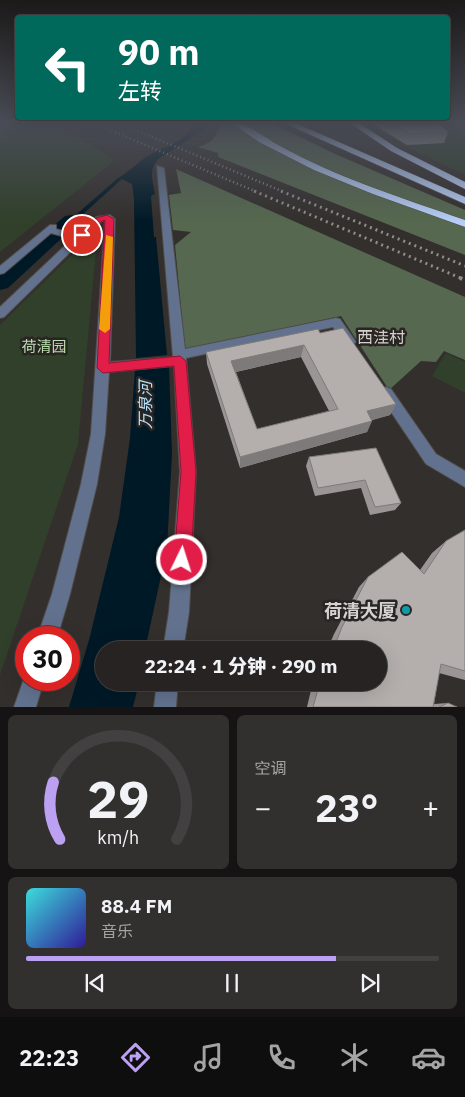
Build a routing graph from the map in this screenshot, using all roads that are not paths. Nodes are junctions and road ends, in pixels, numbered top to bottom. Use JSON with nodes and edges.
{"nodes":[{"id":1,"x":292,"y":156,"type":"edge"},
{"id":2,"x":363,"y":156,"type":"edge"},
{"id":3,"x":382,"y":156,"type":"edge"},
{"id":4,"x":406,"y":156,"type":"edge"},
{"id":5,"x":160,"y":168,"type":"dead end"},
{"id":6,"x":465,"y":186,"type":"edge"},
{"id":7,"x":465,"y":191,"type":"edge"},
{"id":8,"x":465,"y":201,"type":"edge"},
{"id":9,"x":465,"y":224,"type":"edge"},
{"id":10,"x":73,"y":237,"type":"junction"},
{"id":11,"x":0,"y":271,"type":"edge"},
{"id":12,"x":0,"y":314,"type":"edge"},
{"id":13,"x":359,"y":354,"type":"edge"},
{"id":14,"x":180,"y":358,"type":"junction"},
{"id":15,"x":103,"y":368,"type":"junction"},
{"id":16,"x":376,"y":378,"type":"edge"},
{"id":17,"x":465,"y":480,"type":"edge"},
{"id":18,"x":51,"y":626,"type":"edge"},
{"id":19,"x":174,"y":641,"type":"edge"},
{"id":20,"x":30,"y":691,"type":"edge"},
{"id":21,"x":167,"y":691,"type":"edge"},
{"id":22,"x":25,"y":707,"type":"edge"},
{"id":23,"x":165,"y":707,"type":"edge"}],
"edges":[{"from":1,"to":9,"type":"highway"},
{"from":2,"to":8,"type":"highway"},
{"from":3,"to":7,"type":"highway"},
{"from":4,"to":6,"type":"highway"},
{"from":5,"to":14,"type":"street"},
{"from":10,"to":11,"type":"street"},
{"from":10,"to":12,"type":"street"},
{"from":10,"to":15,"type":"street"},
{"from":13,"to":14,"type":"street"},
{"from":14,"to":15,"type":"street"},
{"from":14,"to":19,"type":"street"},
{"from":15,"to":18,"type":"street"},
{"from":16,"to":17,"type":"street"},
{"from":20,"to":22,"type":"street"},
{"from":21,"to":23,"type":"street"}]}
